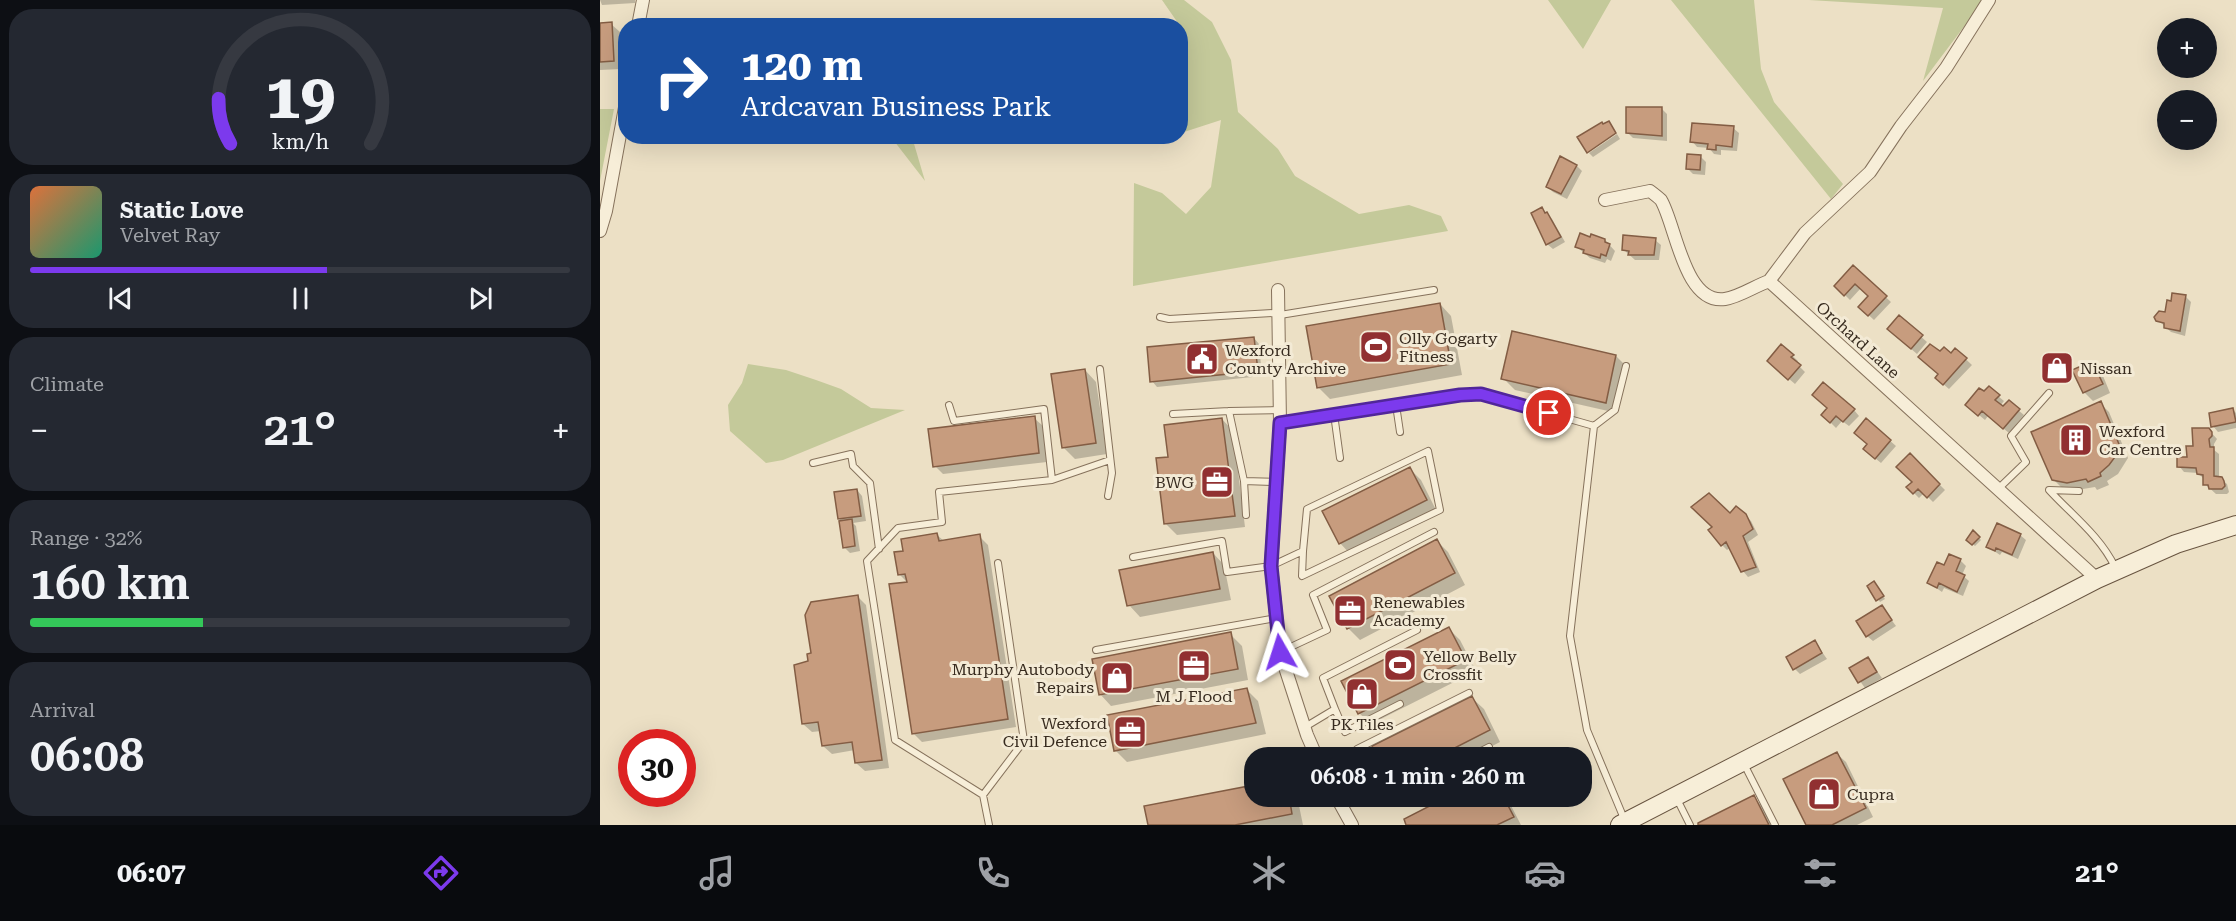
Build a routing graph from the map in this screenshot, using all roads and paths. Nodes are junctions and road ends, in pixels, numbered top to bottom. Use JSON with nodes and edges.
{"nodes":[{"id":1,"x":643,"y":0,"type":"edge"},
{"id":2,"x":1989,"y":0,"type":"edge"},
{"id":3,"x":640,"y":18,"type":"edge"},
{"id":4,"x":618,"y":144,"type":"edge"},
{"id":5,"x":1605,"y":200,"type":"dead end"},
{"id":6,"x":600,"y":231,"type":"edge"},
{"id":7,"x":1768,"y":281,"type":"junction"},
{"id":8,"x":1278,"y":290,"type":"dead end"},
{"id":9,"x":1434,"y":290,"type":"dead end"},
{"id":10,"x":1280,"y":315,"type":"junction"},
{"id":11,"x":1160,"y":317,"type":"dead end"},
{"id":12,"x":1626,"y":366,"type":"dead end"},
{"id":13,"x":1100,"y":369,"type":"dead end"},
{"id":14,"x":2049,"y":393,"type":"dead end"},
{"id":15,"x":950,"y":405,"type":"dead end"},
{"id":16,"x":1396,"y":405,"type":"junction"},
{"id":17,"x":1229,"y":411,"type":"junction"},
{"id":18,"x":1173,"y":414,"type":"dead end"},
{"id":19,"x":1334,"y":414,"type":"junction"},
{"id":20,"x":1280,"y":417,"type":"junction"},
{"id":21,"x":1594,"y":426,"type":"junction"},
{"id":22,"x":1400,"y":432,"type":"dead end"},
{"id":23,"x":1340,"y":458,"type":"dead end"},
{"id":24,"x":1110,"y":460,"type":"junction"},
{"id":25,"x":813,"y":463,"type":"dead end"},
{"id":26,"x":1052,"y":480,"type":"junction"},
{"id":27,"x":1244,"y":481,"type":"junction"},
{"id":28,"x":1276,"y":482,"type":"junction"},
{"id":29,"x":1998,"y":489,"type":"junction"},
{"id":30,"x":2079,"y":491,"type":"dead end"},
{"id":31,"x":1108,"y":496,"type":"dead end"},
{"id":32,"x":1246,"y":515,"type":"dead end"},
{"id":33,"x":2236,"y":525,"type":"edge"},
{"id":34,"x":1434,"y":532,"type":"dead end"},
{"id":35,"x":879,"y":549,"type":"junction"},
{"id":36,"x":1303,"y":551,"type":"junction"},
{"id":37,"x":1133,"y":557,"type":"dead end"},
{"id":38,"x":998,"y":563,"type":"dead end"},
{"id":39,"x":1271,"y":566,"type":"junction"},
{"id":40,"x":2117,"y":570,"type":"junction"},
{"id":41,"x":2097,"y":579,"type":"junction"},
{"id":42,"x":1276,"y":618,"type":"junction"},
{"id":43,"x":1417,"y":630,"type":"dead end"},
{"id":44,"x":1096,"y":650,"type":"dead end"},
{"id":45,"x":1280,"y":652,"type":"junction"},
{"id":46,"x":1469,"y":693,"type":"dead end"},
{"id":47,"x":1400,"y":704,"type":"dead end"},
{"id":48,"x":1335,"y":709,"type":"junction"},
{"id":49,"x":1304,"y":728,"type":"junction"},
{"id":50,"x":1312,"y":747,"type":"edge"},
{"id":51,"x":1361,"y":747,"type":"edge"},
{"id":52,"x":1742,"y":762,"type":"junction"},
{"id":53,"x":983,"y":795,"type":"junction"},
{"id":54,"x":1676,"y":796,"type":"junction"},
{"id":55,"x":1342,"y":807,"type":"edge"},
{"id":56,"x":1622,"y":824,"type":"edge"},
{"id":57,"x":989,"y":825,"type":"edge"},
{"id":58,"x":1352,"y":825,"type":"edge"},
{"id":59,"x":1690,"y":825,"type":"edge"},
{"id":60,"x":1775,"y":825,"type":"edge"}],
"edges":[{"from":1,"to":3,"type":"street"},
{"from":2,"to":7,"type":"street"},
{"from":4,"to":6,"type":"street"},
{"from":5,"to":7,"type":"street"},
{"from":7,"to":29,"type":"street","name":"Orchard Lane"},
{"from":8,"to":10,"type":"street"},
{"from":9,"to":10,"type":"lane"},
{"from":10,"to":11,"type":"lane"},
{"from":10,"to":20,"type":"street"},
{"from":12,"to":21,"type":"lane"},
{"from":13,"to":24,"type":"lane"},
{"from":14,"to":29,"type":"lane"},
{"from":15,"to":26,"type":"lane"},
{"from":16,"to":19,"type":"lane"},
{"from":16,"to":21,"type":"lane"},
{"from":16,"to":22,"type":"lane"},
{"from":17,"to":18,"type":"lane"},
{"from":17,"to":20,"type":"lane"},
{"from":17,"to":27,"type":"lane"},
{"from":19,"to":20,"type":"lane"},
{"from":19,"to":23,"type":"lane"},
{"from":20,"to":28,"type":"street"},
{"from":21,"to":56,"type":"lane"},
{"from":24,"to":26,"type":"lane"},
{"from":24,"to":31,"type":"lane"},
{"from":25,"to":35,"type":"lane"},
{"from":26,"to":35,"type":"lane"},
{"from":27,"to":28,"type":"lane"},
{"from":27,"to":32,"type":"lane"},
{"from":28,"to":39,"type":"street"},
{"from":29,"to":41,"type":"street","name":"Orchard Lane"},
{"from":30,"to":40,"type":"lane"},
{"from":33,"to":40,"type":"main road"},
{"from":34,"to":45,"type":"lane"},
{"from":35,"to":53,"type":"lane"},
{"from":36,"to":36,"type":"lane"},
{"from":36,"to":39,"type":"lane"},
{"from":37,"to":39,"type":"lane"},
{"from":38,"to":53,"type":"lane"},
{"from":39,"to":42,"type":"street"},
{"from":40,"to":41,"type":"main road"},
{"from":41,"to":52,"type":"main road"},
{"from":42,"to":44,"type":"lane"},
{"from":42,"to":45,"type":"street"},
{"from":43,"to":48,"type":"lane"},
{"from":45,"to":49,"type":"street"},
{"from":46,"to":51,"type":"lane"},
{"from":47,"to":48,"type":"lane"},
{"from":48,"to":49,"type":"lane"},
{"from":49,"to":50,"type":"street"},
{"from":52,"to":54,"type":"main road"},
{"from":52,"to":60,"type":"lane"},
{"from":53,"to":57,"type":"lane"},
{"from":54,"to":56,"type":"main road"},
{"from":54,"to":59,"type":"lane"},
{"from":55,"to":58,"type":"street"}]}
